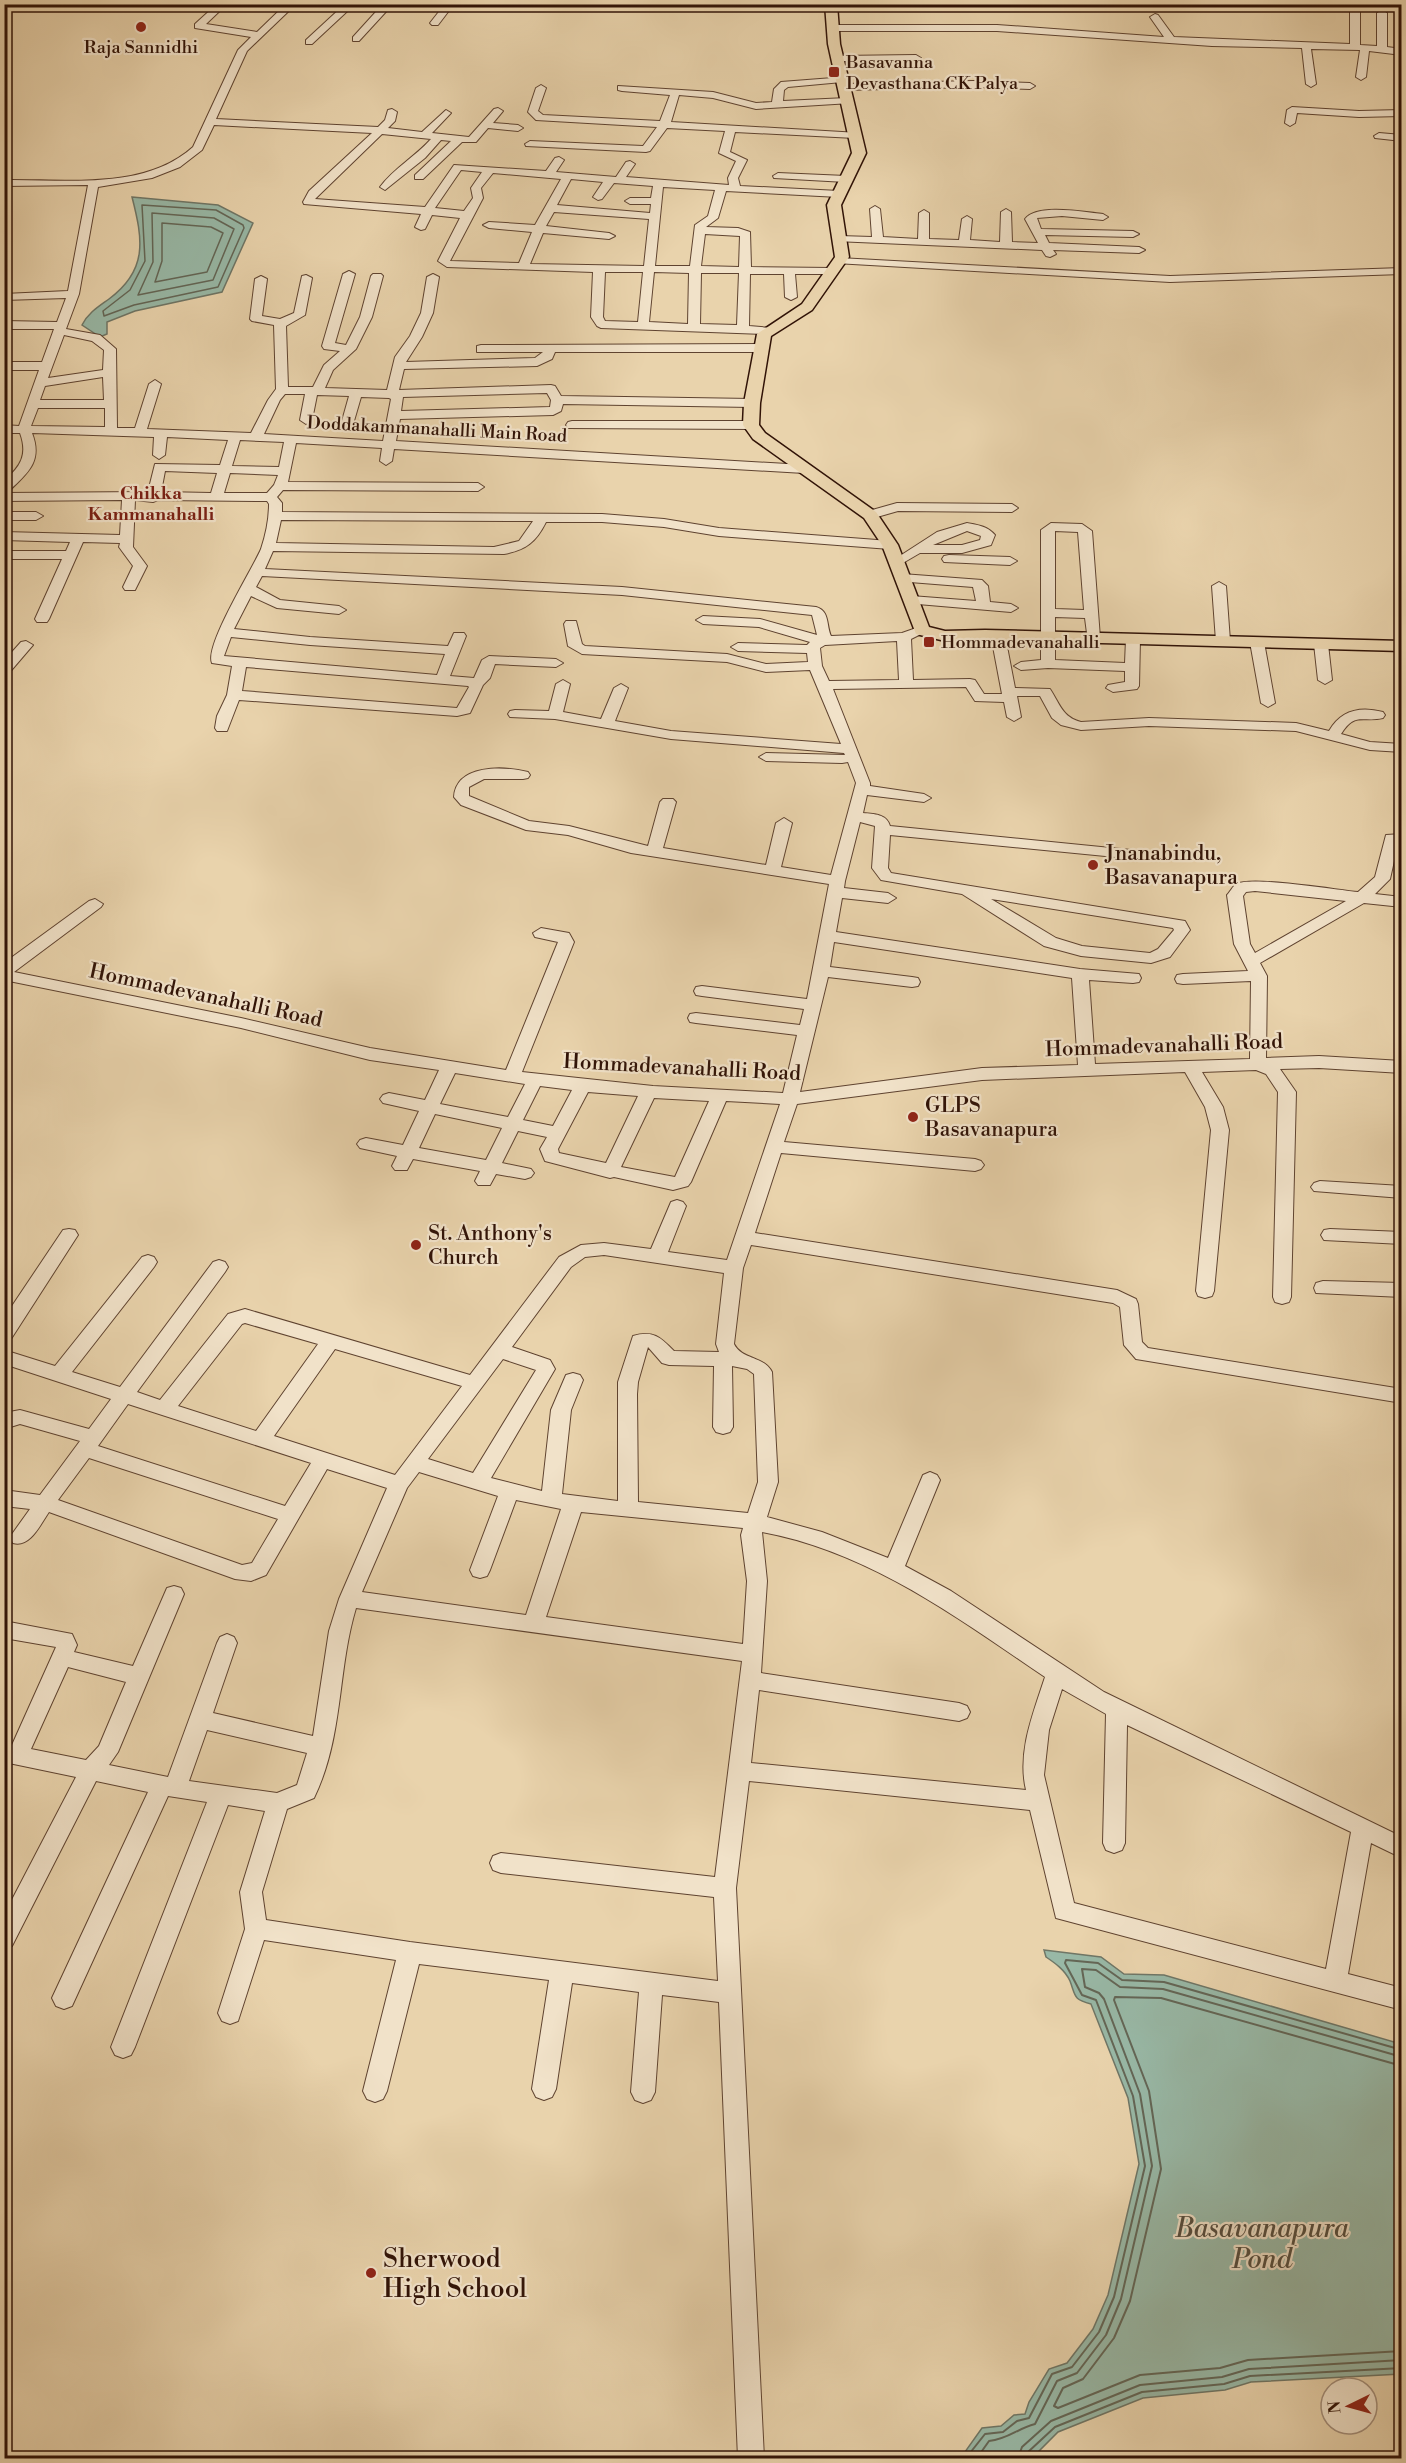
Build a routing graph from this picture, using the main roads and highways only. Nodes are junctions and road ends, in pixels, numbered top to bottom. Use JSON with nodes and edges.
{"nodes":[{"id":1,"x":831,"y":4,"type":"edge"},
{"id":2,"x":1401,"y":646,"type":"edge"}],
"edges":[{"from":1,"to":2,"type":"main road"}]}
